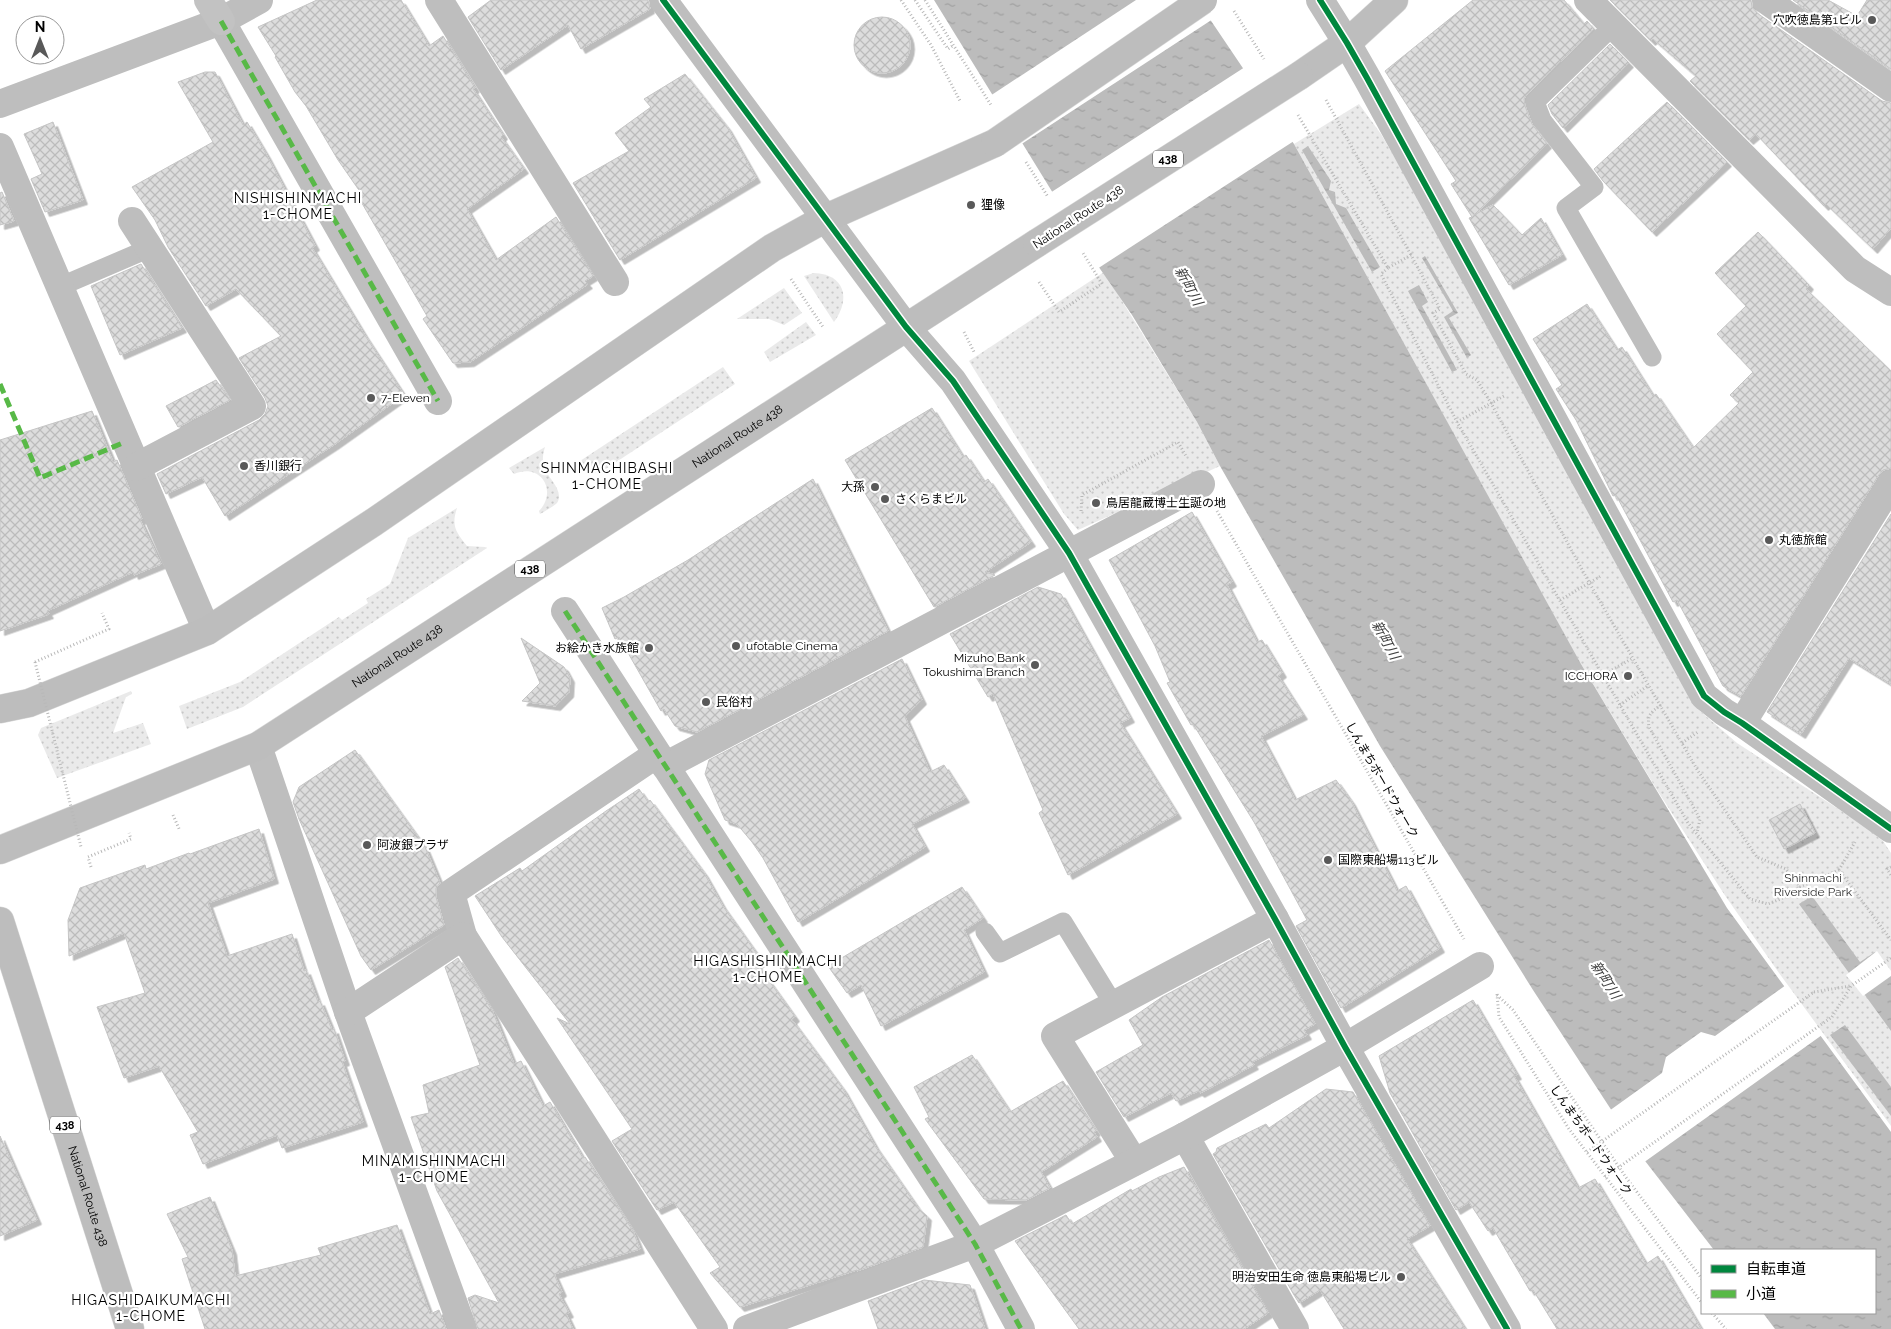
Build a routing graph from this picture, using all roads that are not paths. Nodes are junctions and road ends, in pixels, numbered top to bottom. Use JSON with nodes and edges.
{"nodes":[{"id":1,"x":259,"y":0,"type":"edge"},
{"id":2,"x":439,"y":0,"type":"edge"},
{"id":3,"x":663,"y":0,"type":"edge"},
{"id":4,"x":1202,"y":0,"type":"edge"},
{"id":5,"x":1320,"y":0,"type":"edge"},
{"id":6,"x":1394,"y":0,"type":"edge"},
{"id":7,"x":1766,"y":0,"type":"edge"},
{"id":8,"x":1590,"y":1,"type":"edge"},
{"id":9,"x":215,"y":11,"type":"edge"},
{"id":10,"x":1613,"y":26,"type":"junction"},
{"id":11,"x":1348,"y":43,"type":"junction"},
{"id":12,"x":1891,"y":88,"type":"edge"},
{"id":13,"x":0,"y":104,"type":"edge"},
{"id":14,"x":0,"y":148,"type":"edge"},
{"id":15,"x":826,"y":218,"type":"junction"},
{"id":16,"x":132,"y":221,"type":"dead end"},
{"id":17,"x":150,"y":248,"type":"junction"},
{"id":18,"x":615,"y":282,"type":"dead end"},
{"id":19,"x":59,"y":287,"type":"junction"},
{"id":20,"x":1891,"y":292,"type":"edge"},
{"id":21,"x":906,"y":327,"type":"junction"},
{"id":22,"x":1652,"y":357,"type":"dead end"},
{"id":23,"x":438,"y":401,"type":"dead end"},
{"id":24,"x":136,"y":467,"type":"junction"},
{"id":25,"x":1201,"y":484,"type":"road end"},
{"id":26,"x":1891,"y":484,"type":"edge"},
{"id":27,"x":1069,"y":553,"type":"junction"},
{"id":28,"x":565,"y":611,"type":"dead end"},
{"id":29,"x":206,"y":631,"type":"junction"},
{"id":30,"x":0,"y":709,"type":"edge"},
{"id":31,"x":1742,"y":723,"type":"junction"},
{"id":32,"x":258,"y":746,"type":"junction"},
{"id":33,"x":661,"y":760,"type":"junction"},
{"id":34,"x":1891,"y":829,"type":"edge"},
{"id":35,"x":0,"y":850,"type":"edge"},
{"id":36,"x":1275,"y":919,"type":"junction"},
{"id":37,"x":0,"y":921,"type":"edge"},
{"id":38,"x":985,"y":932,"type":"dead end"},
{"id":39,"x":463,"y":936,"type":"junction"},
{"id":40,"x":1480,"y":966,"type":"road end"},
{"id":41,"x":1114,"y":1005,"type":"junction"},
{"id":42,"x":348,"y":1012,"type":"junction"},
{"id":43,"x":1345,"y":1047,"type":"junction"},
{"id":44,"x":1185,"y":1136,"type":"junction"},
{"id":45,"x":1134,"y":1162,"type":"junction"},
{"id":46,"x":975,"y":1244,"type":"junction"},
{"id":47,"x":130,"y":1329,"type":"edge"},
{"id":48,"x":463,"y":1329,"type":"edge"},
{"id":49,"x":714,"y":1329,"type":"edge"},
{"id":50,"x":747,"y":1329,"type":"edge"},
{"id":51,"x":1020,"y":1329,"type":"edge"},
{"id":52,"x":1295,"y":1329,"type":"edge"},
{"id":53,"x":1507,"y":1329,"type":"edge"}],
"edges":[{"from":1,"to":9,"type":"street"},
{"from":2,"to":18,"type":"street"},
{"from":3,"to":15,"type":"street"},
{"from":4,"to":15,"type":"highway","bridge":true},
{"from":5,"to":11,"type":"street"},
{"from":6,"to":11,"type":"highway","name":"National Route 438","number":"438"},
{"from":7,"to":12,"type":"street"},
{"from":8,"to":10,"type":"street"},
{"from":9,"to":13,"type":"street"},
{"from":9,"to":23,"type":"street"},
{"from":10,"to":20,"type":"street"},
{"from":10,"to":22,"type":"lane"},
{"from":11,"to":21,"type":"highway","name":"National Route 438","number":"438","bridge":true},
{"from":11,"to":31,"type":"street"},
{"from":14,"to":19,"type":"street"},
{"from":15,"to":21,"type":"street"},
{"from":15,"to":29,"type":"highway"},
{"from":16,"to":17,"type":"street"},
{"from":17,"to":19,"type":"lane"},
{"from":17,"to":24,"type":"street"},
{"from":19,"to":24,"type":"street"},
{"from":21,"to":27,"type":"street"},
{"from":21,"to":32,"type":"highway","name":"National Route 438","number":"438"},
{"from":24,"to":29,"type":"street"},
{"from":25,"to":27,"type":"street"},
{"from":26,"to":31,"type":"street"},
{"from":27,"to":33,"type":"street"},
{"from":27,"to":36,"type":"street"},
{"from":28,"to":33,"type":"street"},
{"from":29,"to":30,"type":"highway"},
{"from":31,"to":34,"type":"street"},
{"from":32,"to":35,"type":"highway","name":"National Route 438","number":"438"},
{"from":32,"to":42,"type":"street"},
{"from":33,"to":39,"type":"street"},
{"from":33,"to":46,"type":"street"},
{"from":36,"to":41,"type":"street"},
{"from":36,"to":43,"type":"street"},
{"from":37,"to":47,"type":"highway","name":"National Route 438","number":"438"},
{"from":38,"to":41,"type":"lane"},
{"from":39,"to":42,"type":"street"},
{"from":39,"to":49,"type":"street"},
{"from":40,"to":43,"type":"street"},
{"from":41,"to":45,"type":"street"},
{"from":42,"to":48,"type":"street"},
{"from":43,"to":44,"type":"street"},
{"from":43,"to":53,"type":"street"},
{"from":44,"to":45,"type":"street"},
{"from":44,"to":52,"type":"street"},
{"from":45,"to":46,"type":"street"},
{"from":46,"to":50,"type":"street"},
{"from":46,"to":51,"type":"street"}]}
